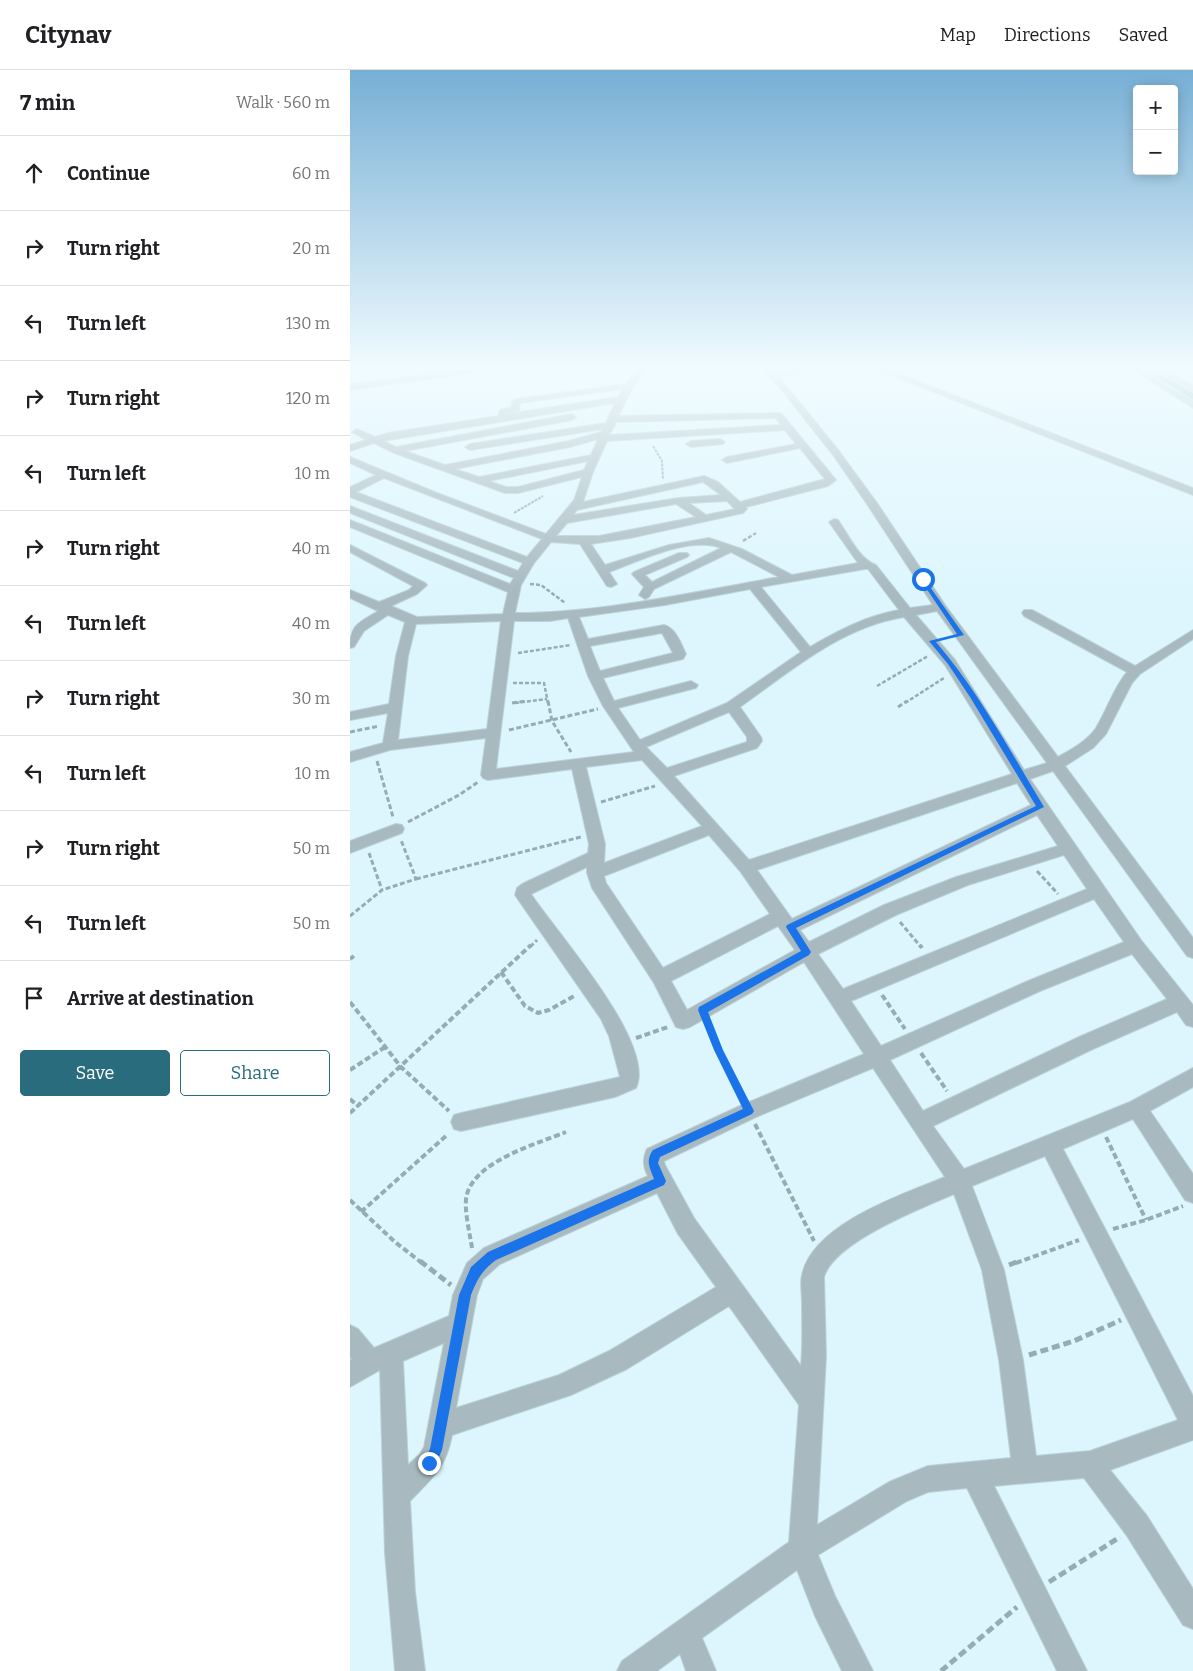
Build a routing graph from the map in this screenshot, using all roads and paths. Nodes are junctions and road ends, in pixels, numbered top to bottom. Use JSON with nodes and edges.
{"nodes":[{"id":1,"x":367,"y":443,"type":"edge"},
{"id":2,"x":381,"y":443,"type":"edge"},
{"id":3,"x":435,"y":443,"type":"edge"},
{"id":4,"x":493,"y":443,"type":"edge"},
{"id":5,"x":575,"y":443,"type":"edge"},
{"id":6,"x":601,"y":443,"type":"edge"},
{"id":7,"x":701,"y":443,"type":"edge"},
{"id":8,"x":800,"y":443,"type":"edge"},
{"id":9,"x":828,"y":443,"type":"edge"},
{"id":10,"x":1067,"y":443,"type":"edge"},
{"id":11,"x":691,"y":444,"type":"dead end"},
{"id":12,"x":803,"y":446,"type":"junction"},
{"id":13,"x":350,"y":448,"type":"edge"},
{"id":14,"x":657,"y":449,"type":"dead end"},
{"id":15,"x":395,"y":450,"type":"junction"},
{"id":16,"x":457,"y":450,"type":"dead end"},
{"id":17,"x":433,"y":454,"type":"dead end"},
{"id":18,"x":595,"y":457,"type":"junction"},
{"id":19,"x":417,"y":458,"type":"junction"},
{"id":20,"x":726,"y":460,"type":"dead end"},
{"id":21,"x":351,"y":461,"type":"edge"},
{"id":22,"x":444,"y":468,"type":"junction"},
{"id":23,"x":588,"y":472,"type":"junction"},
{"id":24,"x":385,"y":474,"type":"junction"},
{"id":25,"x":477,"y":481,"type":"junction"},
{"id":26,"x":542,"y":483,"type":"junction"},
{"id":27,"x":662,"y":487,"type":"junction"},
{"id":28,"x":350,"y":492,"type":"edge"},
{"id":29,"x":1193,"y":492,"type":"edge"},
{"id":30,"x":729,"y":498,"type":"junction"},
{"id":31,"x":678,"y":500,"type":"junction"},
{"id":32,"x":738,"y":506,"type":"junction"},
{"id":33,"x":575,"y":507,"type":"junction"},
{"id":34,"x":350,"y":509,"type":"edge"},
{"id":35,"x":704,"y":518,"type":"junction"},
{"id":36,"x":503,"y":520,"type":"junction"},
{"id":37,"x":564,"y":520,"type":"junction"},
{"id":38,"x":834,"y":522,"type":"dead end"},
{"id":39,"x":350,"y":523,"type":"edge"},
{"id":40,"x":660,"y":528,"type":"junction"},
{"id":41,"x":549,"y":539,"type":"junction"},
{"id":42,"x":583,"y":540,"type":"junction"},
{"id":43,"x":611,"y":540,"type":"junction"},
{"id":44,"x":683,"y":545,"type":"junction"},
{"id":45,"x":350,"y":548,"type":"edge"},
{"id":46,"x":729,"y":549,"type":"junction"},
{"id":47,"x":529,"y":562,"type":"junction"},
{"id":48,"x":626,"y":563,"type":"junction"},
{"id":49,"x":866,"y":565,"type":"junction"},
{"id":50,"x":602,"y":570,"type":"junction"},
{"id":51,"x":790,"y":578,"type":"junction"},
{"id":52,"x":516,"y":584,"type":"junction"},
{"id":53,"x":611,"y":584,"type":"dead end"},
{"id":54,"x":754,"y":586,"type":"junction"},
{"id":55,"x":650,"y":587,"type":"junction"},
{"id":56,"x":350,"y":594,"type":"edge"},
{"id":57,"x":641,"y":604,"type":"junction"},
{"id":58,"x":940,"y":607,"type":"junction"},
{"id":59,"x":385,"y":608,"type":"junction"},
{"id":60,"x":906,"y":612,"type":"junction"},
{"id":61,"x":575,"y":613,"type":"junction"},
{"id":62,"x":1028,"y":614,"type":"dead end"},
{"id":63,"x":508,"y":617,"type":"junction"},
{"id":64,"x":411,"y":620,"type":"junction"},
{"id":65,"x":1193,"y":634,"type":"edge"},
{"id":66,"x":945,"y":640,"type":"junction"},
{"id":67,"x":350,"y":644,"type":"edge"},
{"id":68,"x":582,"y":644,"type":"junction"},
{"id":69,"x":808,"y":654,"type":"junction"},
{"id":70,"x":505,"y":655,"type":"junction"},
{"id":71,"x":956,"y":671,"type":"junction"},
{"id":72,"x":1135,"y":671,"type":"junction"},
{"id":73,"x":595,"y":676,"type":"junction"},
{"id":74,"x":500,"y":684,"type":"junction"},
{"id":75,"x":692,"y":685,"type":"dead end"},
{"id":76,"x":877,"y":686,"type":"dead end"},
{"id":77,"x":547,"y":699,"type":"junction"},
{"id":78,"x":497,"y":705,"type":"junction"},
{"id":79,"x":610,"y":706,"type":"junction"},
{"id":80,"x":732,"y":706,"type":"junction"},
{"id":81,"x":395,"y":707,"type":"junction"},
{"id":82,"x":898,"y":707,"type":"dead end"},
{"id":83,"x":350,"y":716,"type":"edge"},
{"id":84,"x":552,"y":720,"type":"junction"},
{"id":85,"x":393,"y":723,"type":"junction"},
{"id":86,"x":350,"y":732,"type":"edge"},
{"id":87,"x":492,"y":733,"type":"junction"},
{"id":88,"x":390,"y":746,"type":"junction"},
{"id":89,"x":641,"y":750,"type":"junction"},
{"id":90,"x":374,"y":751,"type":"junction"},
{"id":91,"x":350,"y":757,"type":"edge"},
{"id":92,"x":578,"y":763,"type":"junction"},
{"id":93,"x":1056,"y":765,"type":"junction"},
{"id":94,"x":488,"y":775,"type":"junction"},
{"id":95,"x":1021,"y":776,"type":"junction"},
{"id":96,"x":667,"y":777,"type":"junction"},
{"id":97,"x":588,"y":805,"type":"junction"},
{"id":98,"x":1040,"y":807,"type":"junction"},
{"id":99,"x":713,"y":828,"type":"junction"},
{"id":100,"x":396,"y":829,"type":"junction"},
{"id":101,"x":595,"y":834,"type":"junction"},
{"id":102,"x":365,"y":842,"type":"junction"},
{"id":103,"x":350,"y":847,"type":"edge"},
{"id":104,"x":1069,"y":848,"type":"junction"},
{"id":105,"x":1028,"y":862,"type":"junction"},
{"id":106,"x":596,"y":864,"type":"junction"},
{"id":107,"x":746,"y":867,"type":"junction"},
{"id":108,"x":416,"y":879,"type":"junction"},
{"id":109,"x":382,"y":890,"type":"junction"},
{"id":110,"x":1097,"y":891,"type":"junction"},
{"id":111,"x":1067,"y":903,"type":"junction"},
{"id":112,"x":890,"y":910,"type":"junction"},
{"id":113,"x":350,"y":916,"type":"edge"},
{"id":114,"x":786,"y":922,"type":"junction"},
{"id":115,"x":548,"y":931,"type":"junction"},
{"id":116,"x":1135,"y":945,"type":"junction"},
{"id":117,"x":1193,"y":951,"type":"edge"},
{"id":118,"x":806,"y":952,"type":"junction"},
{"id":119,"x":932,"y":960,"type":"junction"},
{"id":120,"x":501,"y":972,"type":"junction"},
{"id":121,"x":660,"y":978,"type":"junction"},
{"id":122,"x":874,"y":983,"type":"junction"},
{"id":123,"x":591,"y":987,"type":"junction"},
{"id":124,"x":839,"y":998,"type":"junction"},
{"id":125,"x":350,"y":1002,"type":"edge"},
{"id":126,"x":1180,"y":1002,"type":"junction"},
{"id":127,"x":702,"y":1010,"type":"junction"},
{"id":128,"x":1193,"y":1019,"type":"edge"},
{"id":129,"x":683,"y":1021,"type":"junction"},
{"id":130,"x":912,"y":1040,"type":"junction"},
{"id":131,"x":622,"y":1043,"type":"junction"},
{"id":132,"x":385,"y":1047,"type":"junction"},
{"id":133,"x":877,"y":1057,"type":"junction"},
{"id":134,"x":401,"y":1067,"type":"junction"},
{"id":135,"x":350,"y":1070,"type":"edge"},
{"id":136,"x":1193,"y":1077,"type":"edge"},
{"id":137,"x":350,"y":1099,"type":"edge"},
{"id":138,"x":955,"y":1104,"type":"junction"},
{"id":139,"x":358,"y":1106,"type":"junction"},
{"id":140,"x":1137,"y":1108,"type":"junction"},
{"id":141,"x":749,"y":1111,"type":"junction"},
{"id":142,"x":350,"y":1113,"type":"edge"},
{"id":143,"x":461,"y":1122,"type":"junction"},
{"id":144,"x":919,"y":1123,"type":"junction"},
{"id":145,"x":1099,"y":1123,"type":"junction"},
{"id":146,"x":566,"y":1132,"type":"dead end"},
{"id":147,"x":1050,"y":1145,"type":"junction"},
{"id":148,"x":959,"y":1180,"type":"junction"},
{"id":149,"x":661,"y":1181,"type":"junction"},
{"id":150,"x":1189,"y":1199,"type":"edge"},
{"id":151,"x":350,"y":1200,"type":"edge"},
{"id":152,"x":361,"y":1212,"type":"junction"},
{"id":153,"x":1146,"y":1220,"type":"junction"},
{"id":154,"x":1096,"y":1234,"type":"junction"},
{"id":155,"x":822,"y":1257,"type":"junction"},
{"id":156,"x":993,"y":1270,"type":"junction"},
{"id":157,"x":475,"y":1271,"type":"junction"},
{"id":158,"x":732,"y":1291,"type":"junction"},
{"id":159,"x":465,"y":1295,"type":"junction"},
{"id":160,"x":1136,"y":1313,"type":"junction"},
{"id":161,"x":459,"y":1324,"type":"junction"},
{"id":162,"x":350,"y":1337,"type":"edge"},
{"id":163,"x":1011,"y":1360,"type":"junction"},
{"id":164,"x":370,"y":1363,"type":"edge"},
{"id":165,"x":811,"y":1400,"type":"junction"},
{"id":166,"x":1193,"y":1422,"type":"edge"},
{"id":167,"x":440,"y":1426,"type":"junction"},
{"id":168,"x":1193,"y":1427,"type":"edge"},
{"id":169,"x":1090,"y":1464,"type":"junction"},
{"id":170,"x":1025,"y":1469,"type":"junction"},
{"id":171,"x":974,"y":1474,"type":"junction"},
{"id":172,"x":396,"y":1496,"type":"junction"},
{"id":173,"x":1137,"y":1526,"type":"junction"},
{"id":174,"x":802,"y":1550,"type":"junction"},
{"id":175,"x":1034,"y":1592,"type":"junction"},
{"id":176,"x":1193,"y":1615,"type":"edge"},
{"id":177,"x":685,"y":1633,"type":"junction"},
{"id":178,"x":410,"y":1671,"type":"edge"},
{"id":179,"x":632,"y":1671,"type":"edge"},
{"id":180,"x":700,"y":1671,"type":"edge"},
{"id":181,"x":858,"y":1671,"type":"edge"},
{"id":182,"x":941,"y":1671,"type":"edge"},
{"id":183,"x":1072,"y":1671,"type":"edge"}],
"edges":[{"from":1,"to":13,"type":"street"},
{"from":2,"to":15,"type":"street"},
{"from":3,"to":15,"type":"street"},
{"from":4,"to":16,"type":"street"},
{"from":5,"to":22,"type":"street"},
{"from":6,"to":18,"type":"street"},
{"from":7,"to":11,"type":"street"},
{"from":8,"to":12,"type":"street"},
{"from":9,"to":58,"type":"street"},
{"from":10,"to":29,"type":"street"},
{"from":12,"to":20,"type":"street"},
{"from":12,"to":32,"type":"street"},
{"from":14,"to":27,"type":"path"},
{"from":15,"to":19,"type":"street"},
{"from":17,"to":19,"type":"street"},
{"from":18,"to":23,"type":"street"},
{"from":18,"to":25,"type":"street"},
{"from":19,"to":22,"type":"street"},
{"from":21,"to":24,"type":"street"},
{"from":22,"to":25,"type":"street"},
{"from":23,"to":26,"type":"street"},
{"from":23,"to":33,"type":"street"},
{"from":24,"to":28,"type":"street"},
{"from":24,"to":36,"type":"street"},
{"from":25,"to":26,"type":"street"},
{"from":26,"to":36,"type":"path"},
{"from":27,"to":30,"type":"street"},
{"from":27,"to":33,"type":"street"},
{"from":28,"to":47,"type":"street"},
{"from":30,"to":31,"type":"street"},
{"from":30,"to":32,"type":"street"},
{"from":31,"to":35,"type":"street"},
{"from":31,"to":37,"type":"street"},
{"from":32,"to":35,"type":"street"},
{"from":33,"to":37,"type":"street"},
{"from":34,"to":52,"type":"street"},
{"from":35,"to":40,"type":"street"},
{"from":36,"to":41,"type":"street"},
{"from":37,"to":41,"type":"street"},
{"from":38,"to":49,"type":"street"},
{"from":39,"to":52,"type":"street"},
{"from":40,"to":43,"type":"street"},
{"from":40,"to":44,"type":"street"},
{"from":41,"to":42,"type":"street"},
{"from":41,"to":47,"type":"street"},
{"from":42,"to":43,"type":"street"},
{"from":42,"to":50,"type":"street"},
{"from":43,"to":48,"type":"street"},
{"from":44,"to":46,"type":"street"},
{"from":44,"to":48,"type":"street"},
{"from":44,"to":55,"type":"street"},
{"from":45,"to":59,"type":"street"},
{"from":46,"to":51,"type":"street"},
{"from":46,"to":55,"type":"street"},
{"from":47,"to":52,"type":"street"},
{"from":48,"to":50,"type":"street"},
{"from":49,"to":51,"type":"street"},
{"from":49,"to":60,"type":"street"},
{"from":50,"to":53,"type":"street"},
{"from":51,"to":54,"type":"street"},
{"from":52,"to":61,"type":"path"},
{"from":52,"to":63,"type":"street"},
{"from":54,"to":57,"type":"street"},
{"from":54,"to":69,"type":"street"},
{"from":55,"to":57,"type":"street"},
{"from":56,"to":59,"type":"street"},
{"from":57,"to":61,"type":"street"},
{"from":58,"to":60,"type":"street"},
{"from":58,"to":66,"type":"street"},
{"from":59,"to":64,"type":"street"},
{"from":59,"to":67,"type":"street"},
{"from":60,"to":66,"type":"street"},
{"from":60,"to":69,"type":"street"},
{"from":61,"to":63,"type":"street"},
{"from":61,"to":68,"type":"street"},
{"from":62,"to":72,"type":"street"},
{"from":63,"to":64,"type":"street"},
{"from":63,"to":70,"type":"street"},
{"from":64,"to":81,"type":"street"},
{"from":65,"to":72,"type":"street"},
{"from":66,"to":71,"type":"street"},
{"from":66,"to":76,"type":"path"},
{"from":66,"to":93,"type":"street"},
{"from":68,"to":70,"type":"path"},
{"from":68,"to":73,"type":"street"},
{"from":68,"to":73,"type":"street"},
{"from":69,"to":80,"type":"street"},
{"from":70,"to":74,"type":"street"},
{"from":71,"to":82,"type":"path"},
{"from":71,"to":95,"type":"street"},
{"from":72,"to":93,"type":"street"},
{"from":73,"to":79,"type":"street"},
{"from":74,"to":77,"type":"path"},
{"from":74,"to":78,"type":"street"},
{"from":75,"to":79,"type":"street"},
{"from":77,"to":78,"type":"path"},
{"from":77,"to":84,"type":"path"},
{"from":78,"to":87,"type":"street"},
{"from":79,"to":84,"type":"path"},
{"from":79,"to":89,"type":"street"},
{"from":80,"to":89,"type":"street"},
{"from":80,"to":96,"type":"street"},
{"from":81,"to":83,"type":"street"},
{"from":81,"to":85,"type":"street"},
{"from":84,"to":87,"type":"path"},
{"from":84,"to":92,"type":"path"},
{"from":85,"to":86,"type":"path"},
{"from":85,"to":88,"type":"street"},
{"from":87,"to":88,"type":"street"},
{"from":87,"to":94,"type":"street"},
{"from":88,"to":90,"type":"street"},
{"from":89,"to":92,"type":"street"},
{"from":89,"to":96,"type":"street"},
{"from":90,"to":91,"type":"street"},
{"from":90,"to":100,"type":"path"},
{"from":92,"to":94,"type":"street"},
{"from":92,"to":97,"type":"street"},
{"from":93,"to":95,"type":"street"},
{"from":93,"to":117,"type":"street"},
{"from":94,"to":100,"type":"path"},
{"from":95,"to":98,"type":"street"},
{"from":95,"to":107,"type":"street"},
{"from":96,"to":97,"type":"path"},
{"from":96,"to":99,"type":"street"},
{"from":97,"to":101,"type":"street"},
{"from":98,"to":104,"type":"street"},
{"from":98,"to":114,"type":"street"},
{"from":99,"to":106,"type":"street"},
{"from":99,"to":107,"type":"street"},
{"from":100,"to":102,"type":"street"},
{"from":100,"to":108,"type":"path"},
{"from":101,"to":106,"type":"street"},
{"from":101,"to":108,"type":"path"},
{"from":102,"to":103,"type":"street"},
{"from":102,"to":109,"type":"path"},
{"from":104,"to":105,"type":"street"},
{"from":104,"to":110,"type":"street"},
{"from":105,"to":111,"type":"path"},
{"from":105,"to":112,"type":"street"},
{"from":106,"to":115,"type":"street"},
{"from":106,"to":121,"type":"street"},
{"from":107,"to":114,"type":"street"},
{"from":108,"to":109,"type":"path"},
{"from":109,"to":113,"type":"path"},
{"from":110,"to":111,"type":"street"},
{"from":110,"to":116,"type":"street"},
{"from":111,"to":119,"type":"street"},
{"from":112,"to":118,"type":"street"},
{"from":112,"to":119,"type":"path"},
{"from":114,"to":118,"type":"street"},
{"from":114,"to":121,"type":"street"},
{"from":115,"to":120,"type":"path"},
{"from":115,"to":123,"type":"street"},
{"from":116,"to":126,"type":"street"},
{"from":116,"to":130,"type":"street"},
{"from":118,"to":124,"type":"street"},
{"from":118,"to":127,"type":"street"},
{"from":119,"to":122,"type":"street"},
{"from":120,"to":123,"type":"path"},
{"from":120,"to":134,"type":"path"},
{"from":121,"to":129,"type":"street"},
{"from":122,"to":124,"type":"street"},
{"from":122,"to":130,"type":"path"},
{"from":123,"to":131,"type":"street"},
{"from":124,"to":133,"type":"street"},
{"from":125,"to":132,"type":"path"},
{"from":126,"to":128,"type":"street"},
{"from":126,"to":138,"type":"street"},
{"from":127,"to":129,"type":"street"},
{"from":127,"to":141,"type":"path"},
{"from":129,"to":131,"type":"path"},
{"from":130,"to":133,"type":"street"},
{"from":130,"to":138,"type":"path"},
{"from":131,"to":143,"type":"street"},
{"from":132,"to":134,"type":"path"},
{"from":132,"to":135,"type":"path"},
{"from":133,"to":141,"type":"street"},
{"from":133,"to":144,"type":"street"},
{"from":134,"to":139,"type":"path"},
{"from":134,"to":143,"type":"path"},
{"from":136,"to":140,"type":"street"},
{"from":137,"to":139,"type":"path"},
{"from":138,"to":144,"type":"street"},
{"from":139,"to":142,"type":"path"},
{"from":140,"to":145,"type":"street"},
{"from":140,"to":150,"type":"street"},
{"from":141,"to":149,"type":"street"},
{"from":141,"to":155,"type":"path"},
{"from":143,"to":152,"type":"path"},
{"from":144,"to":148,"type":"street"},
{"from":145,"to":147,"type":"street"},
{"from":145,"to":153,"type":"path"},
{"from":146,"to":157,"type":"path"},
{"from":147,"to":148,"type":"street"},
{"from":147,"to":154,"type":"street"},
{"from":148,"to":155,"type":"street"},
{"from":148,"to":156,"type":"street"},
{"from":149,"to":157,"type":"street"},
{"from":149,"to":158,"type":"street"},
{"from":150,"to":153,"type":"path"},
{"from":151,"to":152,"type":"path"},
{"from":152,"to":159,"type":"path"},
{"from":153,"to":154,"type":"path"},
{"from":154,"to":156,"type":"path"},
{"from":154,"to":160,"type":"street"},
{"from":155,"to":165,"type":"street"},
{"from":156,"to":163,"type":"street"},
{"from":157,"to":159,"type":"street"},
{"from":158,"to":165,"type":"street"},
{"from":158,"to":167,"type":"street"},
{"from":159,"to":161,"type":"street"},
{"from":160,"to":163,"type":"path"},
{"from":160,"to":166,"type":"street"},
{"from":161,"to":164,"type":"street"},
{"from":161,"to":167,"type":"street"},
{"from":162,"to":164,"type":"street"},
{"from":163,"to":170,"type":"street"},
{"from":164,"to":172,"type":"street"},
{"from":165,"to":174,"type":"street"},
{"from":167,"to":172,"type":"street"},
{"from":168,"to":169,"type":"street"},
{"from":169,"to":170,"type":"street"},
{"from":169,"to":173,"type":"street"},
{"from":170,"to":171,"type":"street"},
{"from":171,"to":174,"type":"street"},
{"from":171,"to":175,"type":"street"},
{"from":172,"to":178,"type":"street"},
{"from":173,"to":175,"type":"path"},
{"from":173,"to":176,"type":"street"},
{"from":174,"to":177,"type":"street"},
{"from":174,"to":181,"type":"street"},
{"from":175,"to":182,"type":"path"},
{"from":175,"to":183,"type":"street"},
{"from":177,"to":179,"type":"street"},
{"from":177,"to":180,"type":"street"}]}
